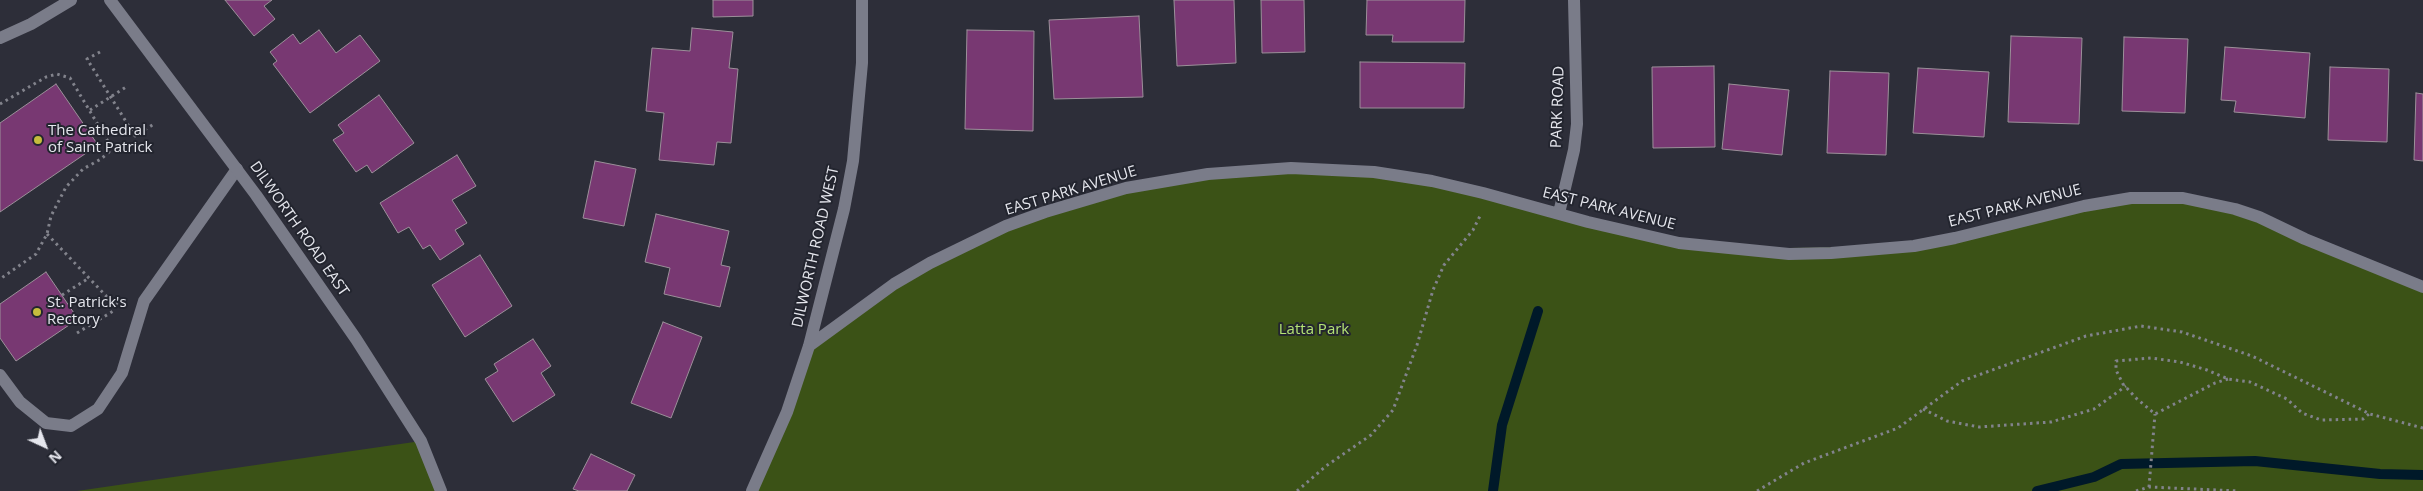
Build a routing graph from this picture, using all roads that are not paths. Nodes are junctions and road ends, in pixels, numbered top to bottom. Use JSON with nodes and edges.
{"nodes":[{"id":1,"x":71,"y":0,"type":"edge"},
{"id":2,"x":110,"y":0,"type":"edge"},
{"id":3,"x":862,"y":0,"type":"edge"},
{"id":4,"x":1574,"y":0,"type":"edge"},
{"id":5,"x":0,"y":38,"type":"edge"},
{"id":6,"x":237,"y":169,"type":"junction"},
{"id":7,"x":1559,"y":213,"type":"junction"},
{"id":8,"x":2423,"y":287,"type":"edge"},
{"id":9,"x":809,"y":346,"type":"junction"},
{"id":10,"x":0,"y":375,"type":"edge"},
{"id":11,"x":441,"y":491,"type":"edge"},
{"id":12,"x":752,"y":491,"type":"edge"}],
"edges":[{"from":1,"to":5,"type":"street"},
{"from":2,"to":6,"type":"street","name":"DILWORTH ROAD EAST"},
{"from":3,"to":9,"type":"street","name":"DILWORTH ROAD WEST"},
{"from":4,"to":7,"type":"street","name":"PARK ROAD"},
{"from":6,"to":10,"type":"street"},
{"from":6,"to":11,"type":"street","name":"DILWORTH ROAD EAST"},
{"from":7,"to":8,"type":"street","name":"EAST PARK AVENUE"},
{"from":7,"to":9,"type":"street","name":"EAST PARK AVENUE"},
{"from":9,"to":12,"type":"street","name":"DILWORTH ROAD WEST"}]}
